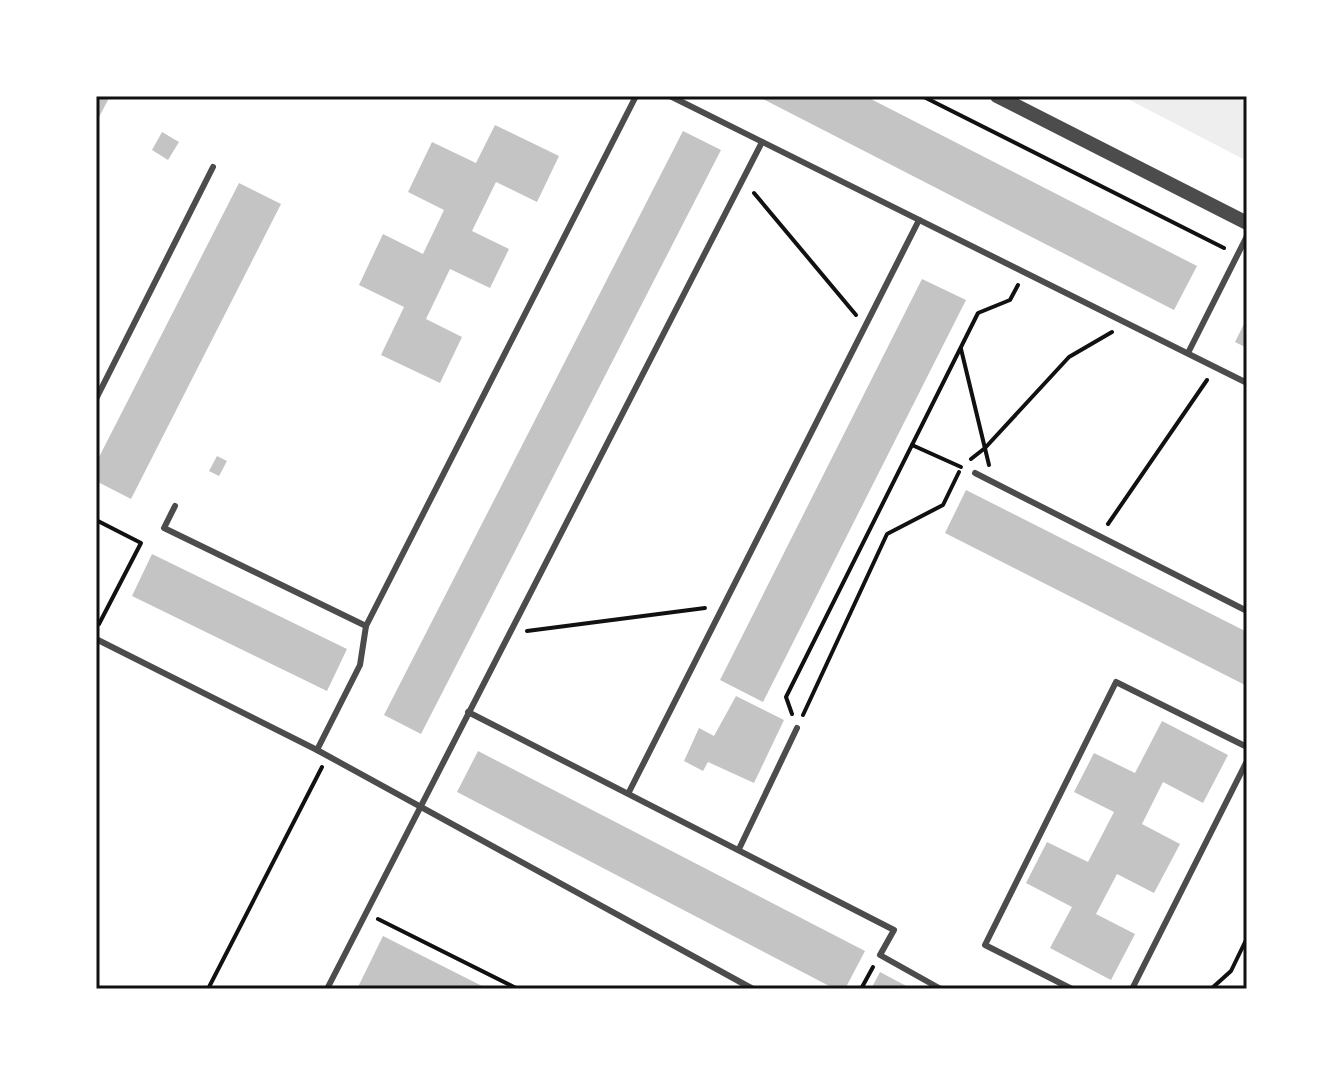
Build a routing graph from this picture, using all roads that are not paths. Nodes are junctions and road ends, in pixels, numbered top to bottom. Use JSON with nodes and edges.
{"nodes":[{"id":1,"x":636,"y":96,"type":"edge"},
{"id":2,"x":670,"y":96,"type":"edge"},
{"id":3,"x":997,"y":96,"type":"edge"},
{"id":4,"x":762,"y":142,"type":"junction"},
{"id":5,"x":213,"y":167,"type":"dead end"},
{"id":6,"x":919,"y":220,"type":"junction"},
{"id":7,"x":1247,"y":223,"type":"edge"},
{"id":8,"x":1247,"y":236,"type":"edge"},
{"id":9,"x":1188,"y":353,"type":"junction"},
{"id":10,"x":1247,"y":383,"type":"edge"},
{"id":11,"x":96,"y":399,"type":"edge"},
{"id":12,"x":975,"y":473,"type":"dead end"},
{"id":13,"x":175,"y":506,"type":"dead end"},
{"id":14,"x":1247,"y":611,"type":"edge"},
{"id":15,"x":366,"y":626,"type":"junction"},
{"id":16,"x":96,"y":639,"type":"edge"},
{"id":17,"x":468,"y":712,"type":"junction"},
{"id":18,"x":797,"y":728,"type":"road end"},
{"id":19,"x":1247,"y":747,"type":"edge"},
{"id":20,"x":317,"y":750,"type":"junction"},
{"id":21,"x":1247,"y":761,"type":"edge"},
{"id":22,"x":629,"y":792,"type":"junction"},
{"id":23,"x":419,"y":807,"type":"junction"},
{"id":24,"x":739,"y":849,"type":"junction"},
{"id":25,"x":939,"y":988,"type":"edge"},
{"id":26,"x":327,"y":989,"type":"edge"},
{"id":27,"x":753,"y":989,"type":"edge"},
{"id":28,"x":1072,"y":989,"type":"edge"},
{"id":29,"x":1132,"y":989,"type":"edge"}],
"edges":[{"from":1,"to":15,"type":"lane"},
{"from":2,"to":4,"type":"lane"},
{"from":3,"to":7,"type":"street"},
{"from":4,"to":6,"type":"lane"},
{"from":4,"to":17,"type":"lane"},
{"from":5,"to":11,"type":"lane"},
{"from":6,"to":9,"type":"lane"},
{"from":6,"to":22,"type":"lane"},
{"from":8,"to":9,"type":"lane"},
{"from":9,"to":10,"type":"lane"},
{"from":12,"to":14,"type":"lane"},
{"from":13,"to":15,"type":"lane"},
{"from":15,"to":20,"type":"lane"},
{"from":16,"to":20,"type":"lane"},
{"from":17,"to":22,"type":"lane"},
{"from":17,"to":23,"type":"lane"},
{"from":18,"to":24,"type":"lane"},
{"from":19,"to":28,"type":"lane"},
{"from":20,"to":23,"type":"lane"},
{"from":21,"to":29,"type":"lane"},
{"from":22,"to":24,"type":"lane"},
{"from":23,"to":26,"type":"lane"},
{"from":23,"to":27,"type":"lane"},
{"from":24,"to":25,"type":"lane"}]}
